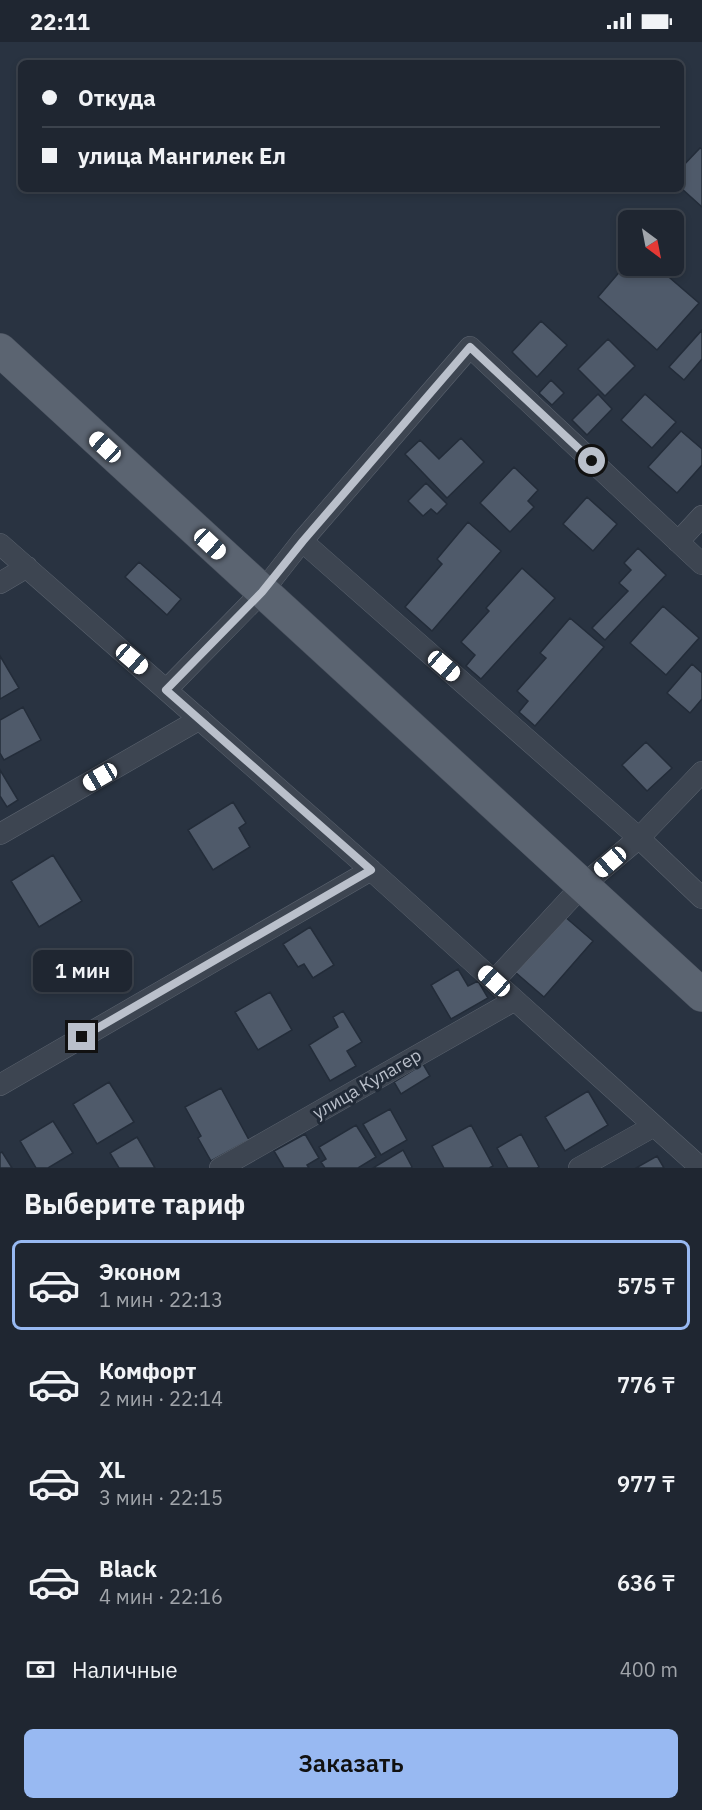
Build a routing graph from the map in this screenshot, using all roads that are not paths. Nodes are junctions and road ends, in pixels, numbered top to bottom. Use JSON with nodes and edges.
{"nodes":[{"id":1,"x":0,"y":350,"type":"edge"},
{"id":2,"x":702,"y":516,"type":"edge"},
{"id":3,"x":303,"y":541,"type":"junction"},
{"id":4,"x":678,"y":542,"type":"junction"},
{"id":5,"x":0,"y":544,"type":"edge"},
{"id":6,"x":702,"y":564,"type":"edge"},
{"id":7,"x":27,"y":567,"type":"junction"},
{"id":8,"x":0,"y":583,"type":"edge"},
{"id":9,"x":262,"y":592,"type":"junction"},
{"id":10,"x":166,"y":690,"type":"junction"},
{"id":11,"x":200,"y":719,"type":"junction"},
{"id":12,"x":702,"y":772,"type":"edge"},
{"id":13,"x":0,"y":834,"type":"edge"},
{"id":14,"x":639,"y":838,"type":"junction"},
{"id":15,"x":371,"y":870,"type":"junction"},
{"id":16,"x":582,"y":886,"type":"junction"},
{"id":17,"x":702,"y":898,"type":"edge"},
{"id":18,"x":494,"y":981,"type":"junction"},
{"id":19,"x":702,"y":995,"type":"edge"},
{"id":20,"x":515,"y":1000,"type":"junction"},
{"id":21,"x":0,"y":1085,"type":"edge"},
{"id":22,"x":654,"y":1126,"type":"junction"},
{"id":23,"x":219,"y":1168,"type":"edge"},
{"id":24,"x":579,"y":1168,"type":"edge"},
{"id":25,"x":701,"y":1168,"type":"edge"}],
"edges":[{"from":1,"to":9,"type":"main road"},
{"from":2,"to":4,"type":"street"},
{"from":3,"to":4,"type":"street"},
{"from":3,"to":9,"type":"street"},
{"from":3,"to":14,"type":"street"},
{"from":4,"to":6,"type":"street"},
{"from":5,"to":7,"type":"street"},
{"from":7,"to":8,"type":"street"},
{"from":7,"to":10,"type":"street"},
{"from":9,"to":10,"type":"street"},
{"from":9,"to":16,"type":"main road"},
{"from":10,"to":11,"type":"street"},
{"from":11,"to":13,"type":"street"},
{"from":11,"to":15,"type":"street"},
{"from":12,"to":14,"type":"street"},
{"from":14,"to":16,"type":"street"},
{"from":14,"to":17,"type":"street"},
{"from":15,"to":18,"type":"street"},
{"from":15,"to":21,"type":"street"},
{"from":16,"to":18,"type":"street"},
{"from":16,"to":19,"type":"main road"},
{"from":18,"to":20,"type":"street"},
{"from":20,"to":22,"type":"street"},
{"from":20,"to":23,"type":"street","name":"улица Кулагер"},
{"from":22,"to":24,"type":"street"},
{"from":22,"to":25,"type":"street"}]}
